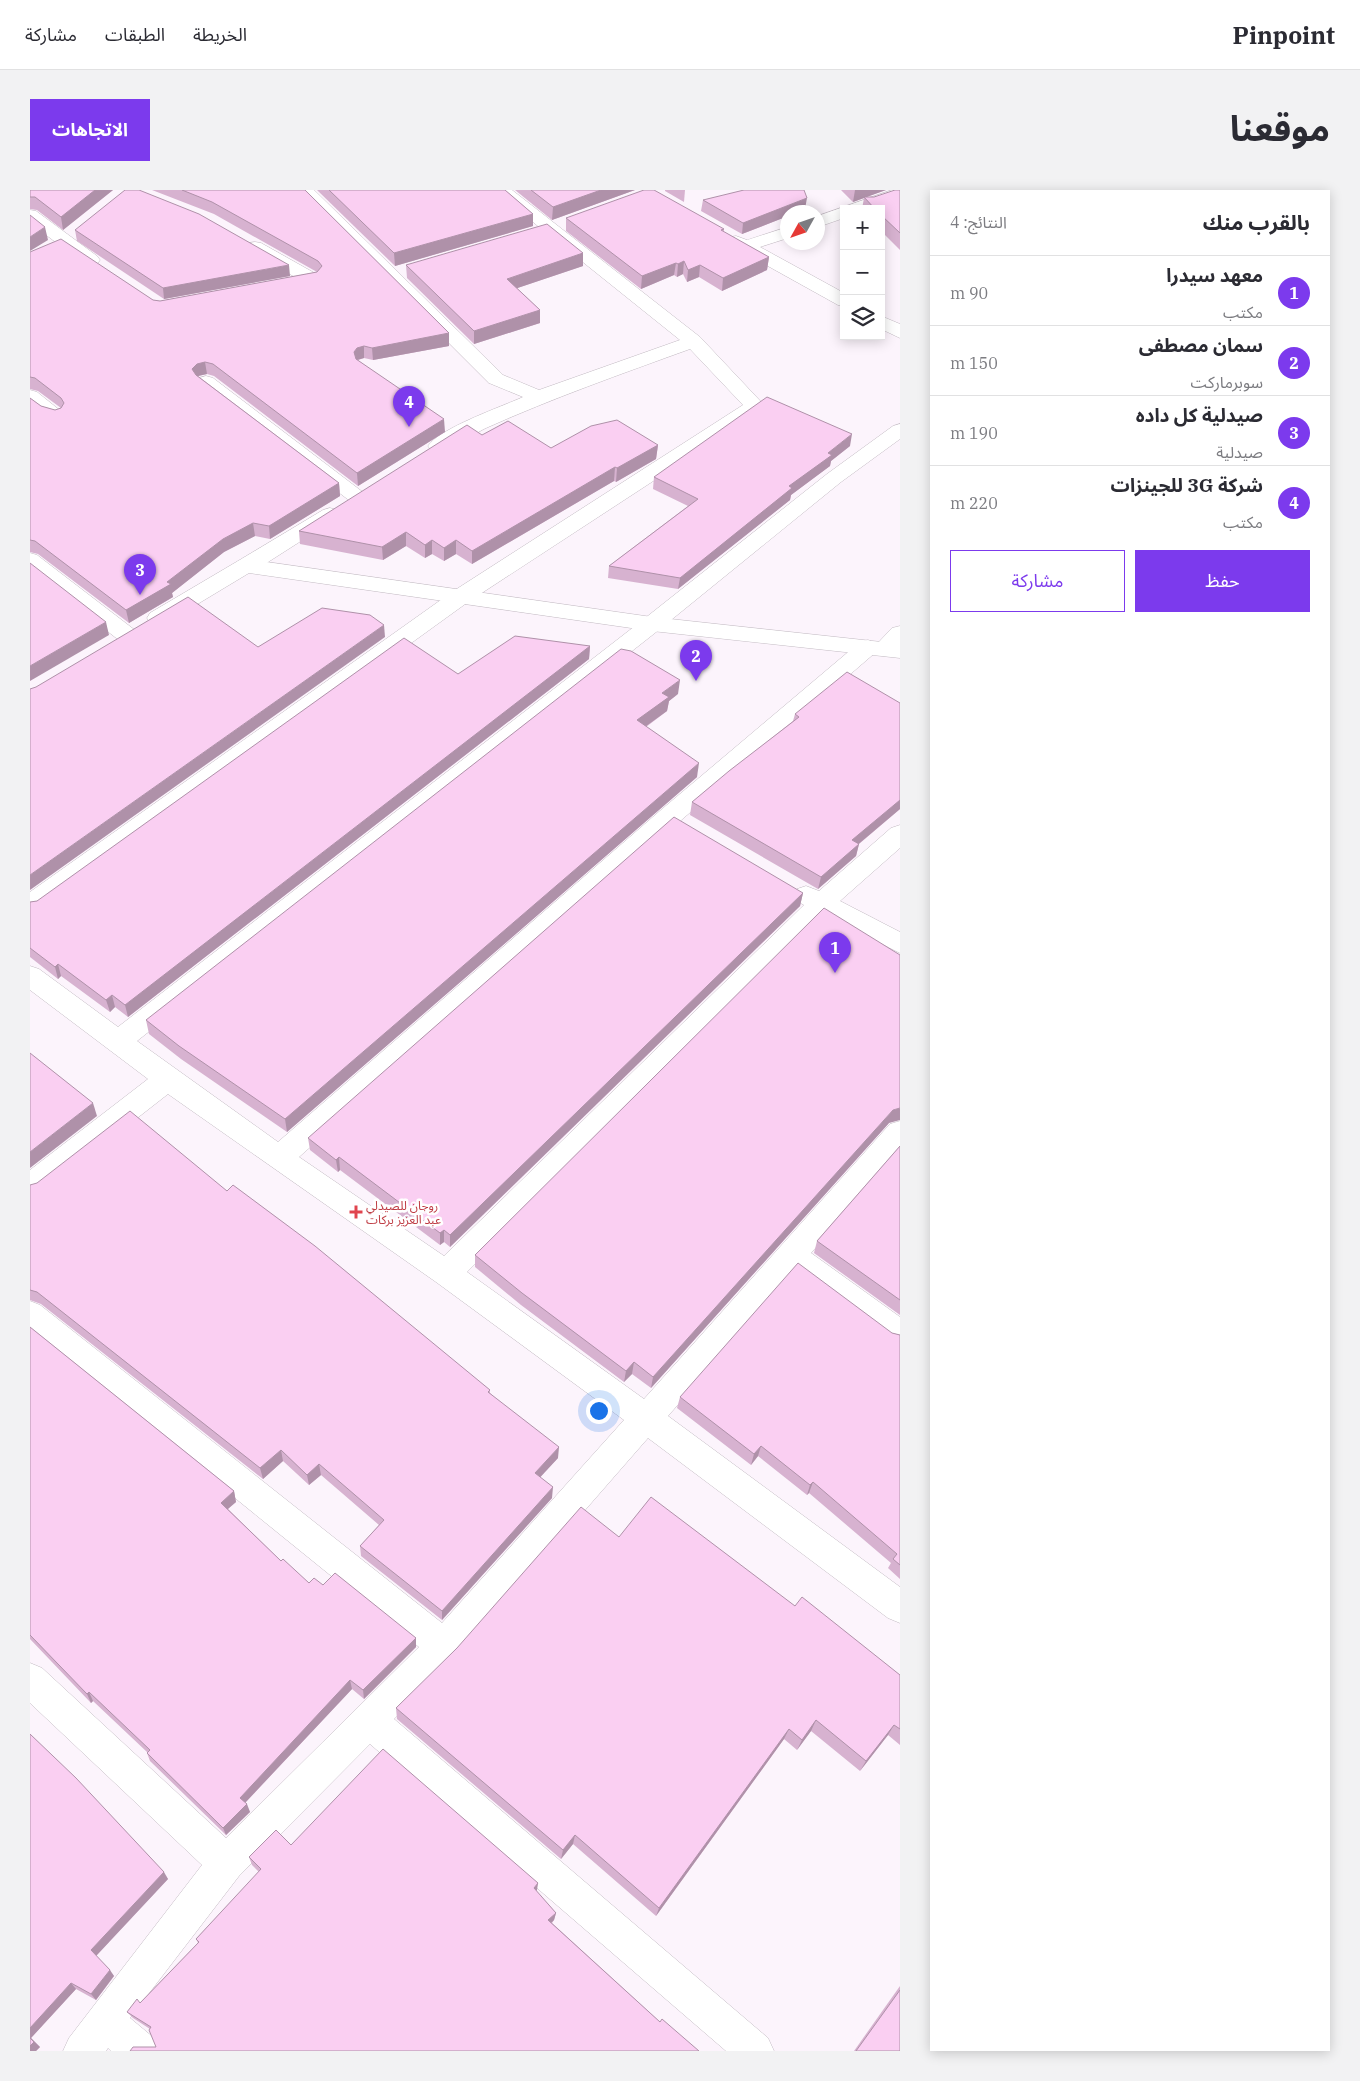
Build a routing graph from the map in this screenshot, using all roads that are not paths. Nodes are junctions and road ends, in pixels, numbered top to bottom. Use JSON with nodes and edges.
{"nodes":[{"id":1,"x":304,"y":190,"type":"edge"},
{"id":2,"x":501,"y":190,"type":"edge"},
{"id":3,"x":900,"y":193,"type":"edge"},
{"id":4,"x":866,"y":205,"type":"edge"},
{"id":5,"x":840,"y":214,"type":"edge"},
{"id":6,"x":30,"y":215,"type":"edge"},
{"id":7,"x":825,"y":219,"type":"edge"},
{"id":8,"x":77,"y":230,"type":"edge"},
{"id":9,"x":719,"y":232,"type":"edge"},
{"id":10,"x":780,"y":235,"type":"edge"},
{"id":11,"x":239,"y":238,"type":"edge"},
{"id":12,"x":63,"y":241,"type":"junction"},
{"id":13,"x":745,"y":246,"type":"junction"},
{"id":14,"x":46,"y":250,"type":"edge"},
{"id":15,"x":104,"y":268,"type":"edge"},
{"id":16,"x":409,"y":269,"type":"edge"},
{"id":17,"x":391,"y":275,"type":"junction"},
{"id":18,"x":265,"y":288,"type":"edge"},
{"id":19,"x":840,"y":299,"type":"edge"},
{"id":20,"x":885,"y":324,"type":"edge"},
{"id":21,"x":900,"y":332,"type":"edge"},
{"id":22,"x":693,"y":341,"type":"junction"},
{"id":23,"x":206,"y":382,"type":"edge"},
{"id":24,"x":30,"y":396,"type":"edge"},
{"id":25,"x":539,"y":398,"type":"junction"},
{"id":26,"x":55,"y":416,"type":"edge"},
{"id":27,"x":900,"y":430,"type":"edge"},
{"id":28,"x":421,"y":457,"type":"edge"},
{"id":29,"x":30,"y":560,"type":"edge"},
{"id":30,"x":246,"y":566,"type":"junction"},
{"id":31,"x":460,"y":597,"type":"junction"},
{"id":32,"x":652,"y":624,"type":"junction"},
{"id":33,"x":900,"y":633,"type":"edge"},
{"id":34,"x":884,"y":649,"type":"edge"},
{"id":35,"x":900,"y":834,"type":"edge"},
{"id":36,"x":787,"y":884,"type":"edge"},
{"id":37,"x":820,"y":904,"type":"junction"},
{"id":38,"x":30,"y":905,"type":"edge"},
{"id":39,"x":900,"y":943,"type":"edge"},
{"id":40,"x":30,"y":976,"type":"edge"},
{"id":41,"x":119,"y":1041,"type":"junction"},
{"id":42,"x":168,"y":1078,"type":"junction"},
{"id":43,"x":900,"y":1132,"type":"edge"},
{"id":44,"x":279,"y":1158,"type":"junction"},
{"id":45,"x":30,"y":1186,"type":"edge"},
{"id":46,"x":792,"y":1255,"type":"junction"},
{"id":47,"x":446,"y":1274,"type":"junction"},
{"id":48,"x":30,"y":1314,"type":"edge"},
{"id":49,"x":900,"y":1334,"type":"edge"},
{"id":50,"x":646,"y":1418,"type":"junction"},
{"id":51,"x":900,"y":1607,"type":"edge"},
{"id":52,"x":444,"y":1646,"type":"junction"},
{"id":53,"x":30,"y":1680,"type":"edge"},
{"id":54,"x":370,"y":1721,"type":"junction"},
{"id":55,"x":226,"y":1862,"type":"junction"},
{"id":56,"x":105,"y":2022,"type":"junction"},
{"id":57,"x":82,"y":2051,"type":"edge"},
{"id":58,"x":141,"y":2051,"type":"edge"},
{"id":59,"x":755,"y":2051,"type":"edge"}],
"edges":[{"from":1,"to":17,"type":"street"},
{"from":2,"to":22,"type":"street"},
{"from":3,"to":4,"type":"street"},
{"from":5,"to":7,"type":"street"},
{"from":6,"to":12,"type":"street"},
{"from":8,"to":12,"type":"street"},
{"from":9,"to":13,"type":"street"},
{"from":10,"to":13,"type":"street"},
{"from":11,"to":18,"type":"street"},
{"from":12,"to":14,"type":"street"},
{"from":12,"to":15,"type":"street"},
{"from":13,"to":19,"type":"street"},
{"from":16,"to":17,"type":"street"},
{"from":17,"to":25,"type":"street"},
{"from":20,"to":21,"type":"street"},
{"from":22,"to":25,"type":"street"},
{"from":22,"to":31,"type":"street"},
{"from":23,"to":30,"type":"street"},
{"from":24,"to":26,"type":"street"},
{"from":25,"to":28,"type":"street"},
{"from":27,"to":32,"type":"street"},
{"from":29,"to":30,"type":"street"},
{"from":30,"to":31,"type":"street"},
{"from":31,"to":32,"type":"street"},
{"from":31,"to":38,"type":"street"},
{"from":32,"to":34,"type":"street"},
{"from":32,"to":41,"type":"street"},
{"from":33,"to":34,"type":"street"},
{"from":34,"to":44,"type":"street"},
{"from":35,"to":37,"type":"street"},
{"from":36,"to":37,"type":"street"},
{"from":37,"to":39,"type":"street"},
{"from":37,"to":47,"type":"street"},
{"from":40,"to":41,"type":"street"},
{"from":41,"to":42,"type":"street"},
{"from":42,"to":44,"type":"street"},
{"from":42,"to":45,"type":"street"},
{"from":43,"to":46,"type":"street"},
{"from":44,"to":47,"type":"street"},
{"from":46,"to":49,"type":"street"},
{"from":46,"to":50,"type":"street"},
{"from":47,"to":50,"type":"street"},
{"from":48,"to":52,"type":"street"},
{"from":50,"to":51,"type":"street"},
{"from":50,"to":52,"type":"street"},
{"from":52,"to":54,"type":"street"},
{"from":53,"to":55,"type":"street"},
{"from":54,"to":55,"type":"street"},
{"from":54,"to":59,"type":"street"},
{"from":55,"to":56,"type":"street"},
{"from":56,"to":57,"type":"street"},
{"from":56,"to":58,"type":"street"}]}
